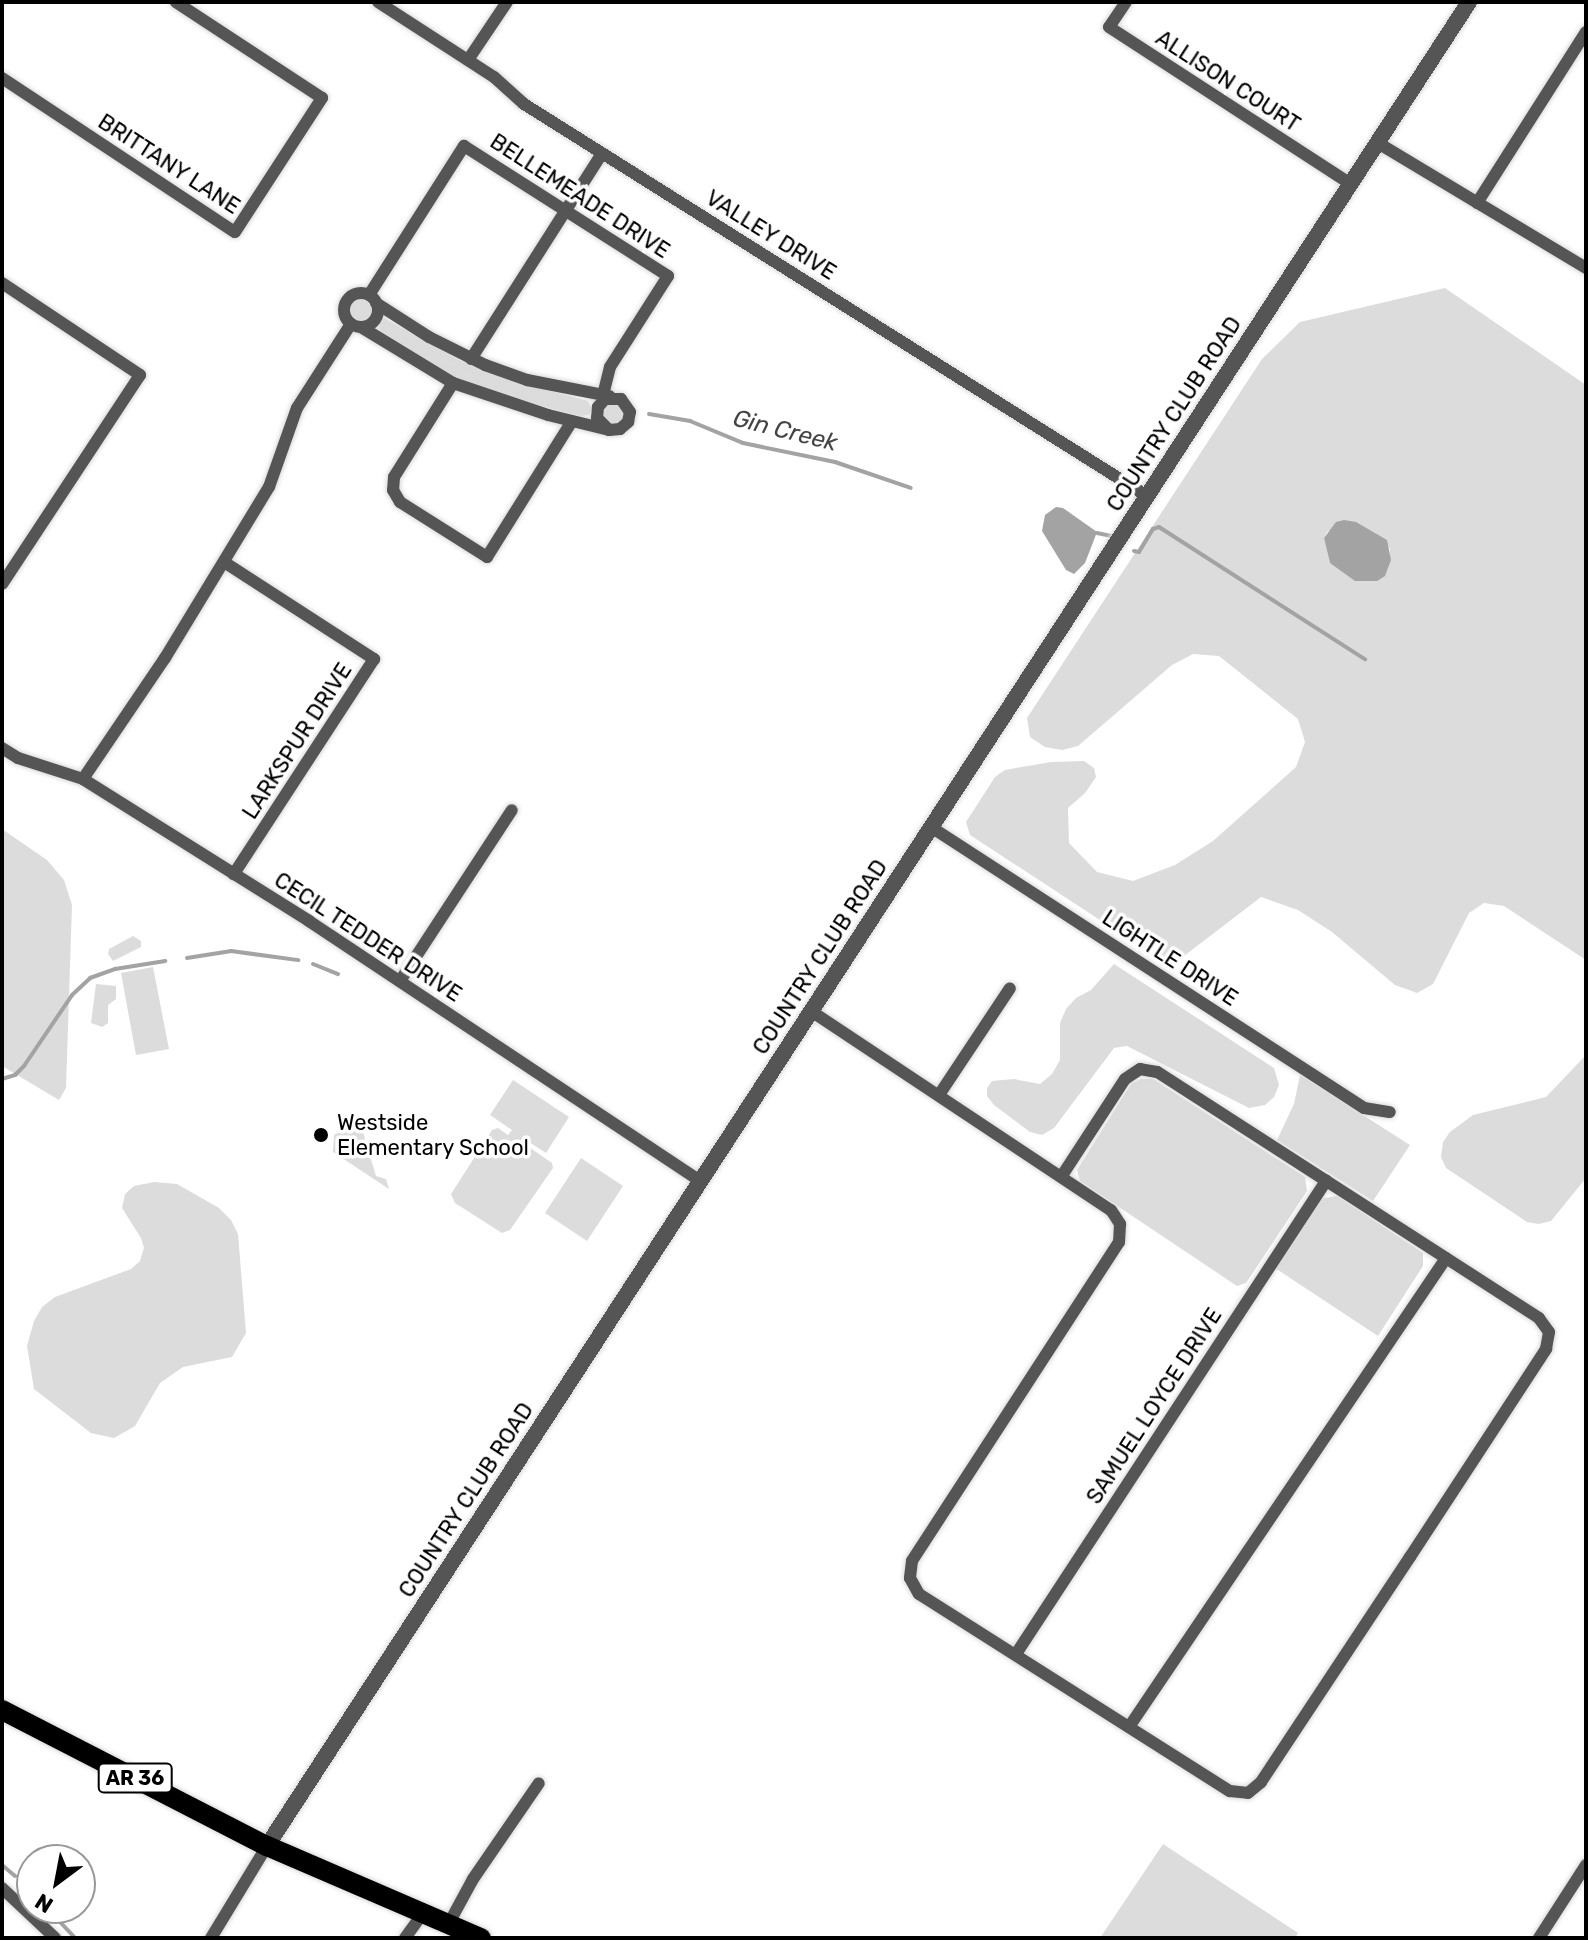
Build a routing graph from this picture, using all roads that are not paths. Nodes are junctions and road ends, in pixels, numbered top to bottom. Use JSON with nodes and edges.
{"nodes":[{"id":1,"x":176,"y":2,"type":"edge"},
{"id":2,"x":378,"y":2,"type":"edge"},
{"id":3,"x":507,"y":2,"type":"edge"},
{"id":4,"x":1126,"y":2,"type":"edge"},
{"id":5,"x":1469,"y":2,"type":"edge"},
{"id":6,"x":1586,"y":32,"type":"edge"},
{"id":7,"x":468,"y":60,"type":"junction"},
{"id":8,"x":2,"y":78,"type":"edge"},
{"id":9,"x":1378,"y":143,"type":"junction"},
{"id":10,"x":602,"y":153,"type":"junction"},
{"id":11,"x":1351,"y":184,"type":"junction"},
{"id":12,"x":1477,"y":203,"type":"junction"},
{"id":13,"x":565,"y":210,"type":"junction"},
{"id":14,"x":1586,"y":268,"type":"edge"},
{"id":15,"x":2,"y":283,"type":"edge"},
{"id":16,"x":372,"y":299,"type":"junction"},
{"id":17,"x":356,"y":326,"type":"junction"},
{"id":18,"x":471,"y":359,"type":"junction"},
{"id":19,"x":453,"y":383,"type":"junction"},
{"id":20,"x":609,"y":396,"type":"junction"},
{"id":21,"x":572,"y":421,"type":"junction"},
{"id":22,"x":609,"y":430,"type":"junction"},
{"id":23,"x":1147,"y":496,"type":"junction"},
{"id":24,"x":224,"y":562,"type":"junction"},
{"id":25,"x":2,"y":584,"type":"edge"},
{"id":26,"x":2,"y":748,"type":"edge"},
{"id":27,"x":83,"y":779,"type":"junction"},
{"id":28,"x":512,"y":810,"type":"dead end"},
{"id":29,"x":931,"y":827,"type":"junction"},
{"id":30,"x":234,"y":874,"type":"junction"},
{"id":31,"x":400,"y":981,"type":"junction"},
{"id":32,"x":1010,"y":988,"type":"dead end"},
{"id":33,"x":811,"y":1011,"type":"junction"},
{"id":34,"x":939,"y":1095,"type":"junction"},
{"id":35,"x":1390,"y":1112,"type":"dead end"},
{"id":36,"x":1061,"y":1177,"type":"junction"},
{"id":37,"x":701,"y":1181,"type":"junction"},
{"id":38,"x":1326,"y":1181,"type":"junction"},
{"id":39,"x":1446,"y":1258,"type":"junction"},
{"id":40,"x":1016,"y":1654,"type":"junction"},
{"id":41,"x":2,"y":1710,"type":"edge"},
{"id":42,"x":1129,"y":1727,"type":"junction"},
{"id":43,"x":539,"y":1783,"type":"dead end"},
{"id":44,"x":267,"y":1846,"type":"junction"},
{"id":45,"x":1586,"y":1865,"type":"edge"},
{"id":46,"x":2,"y":1888,"type":"edge"},
{"id":47,"x":422,"y":1915,"type":"junction"},
{"id":48,"x":448,"y":1925,"type":"junction"},
{"id":49,"x":55,"y":1938,"type":"edge"},
{"id":50,"x":211,"y":1938,"type":"edge"},
{"id":51,"x":405,"y":1938,"type":"edge"},
{"id":52,"x":481,"y":1938,"type":"edge"},
{"id":53,"x":1539,"y":1938,"type":"edge"}],
"edges":[{"from":1,"to":8,"type":"street","name":"BRITTANY LANE"},
{"from":2,"to":7,"type":"street","name":"VALLEY DRIVE"},
{"from":3,"to":7,"type":"street"},
{"from":4,"to":11,"type":"street","name":"ALLISON COURT"},
{"from":5,"to":9,"type":"street","name":"COUNTRY CLUB ROAD"},
{"from":6,"to":12,"type":"street"},
{"from":7,"to":10,"type":"street","name":"VALLEY DRIVE"},
{"from":9,"to":11,"type":"street","name":"COUNTRY CLUB ROAD"},
{"from":9,"to":12,"type":"street"},
{"from":10,"to":13,"type":"street"},
{"from":10,"to":23,"type":"street","name":"VALLEY DRIVE"},
{"from":11,"to":23,"type":"street","name":"COUNTRY CLUB ROAD"},
{"from":12,"to":14,"type":"street"},
{"from":13,"to":16,"type":"street","name":"BELLEMEADE DRIVE"},
{"from":13,"to":18,"type":"street"},
{"from":13,"to":20,"type":"street","name":"BELLEMEADE DRIVE"},
{"from":15,"to":25,"type":"street"},
{"from":16,"to":17,"type":"street"},
{"from":16,"to":17,"type":"street"},
{"from":16,"to":18,"type":"street"},
{"from":17,"to":19,"type":"street"},
{"from":17,"to":24,"type":"street"},
{"from":18,"to":20,"type":"street"},
{"from":19,"to":21,"type":"street"},
{"from":19,"to":21,"type":"street"},
{"from":20,"to":22,"type":"street"},
{"from":20,"to":22,"type":"street"},
{"from":21,"to":22,"type":"street"},
{"from":23,"to":29,"type":"street","name":"COUNTRY CLUB ROAD"},
{"from":24,"to":27,"type":"street"},
{"from":24,"to":30,"type":"street","name":"LARKSPUR DRIVE"},
{"from":26,"to":27,"type":"street","name":"CECIL TEDDER DRIVE"},
{"from":27,"to":30,"type":"street","name":"CECIL TEDDER DRIVE"},
{"from":28,"to":31,"type":"street"},
{"from":29,"to":33,"type":"street","name":"COUNTRY CLUB ROAD"},
{"from":29,"to":35,"type":"street","name":"LIGHTLE DRIVE"},
{"from":30,"to":31,"type":"street","name":"CECIL TEDDER DRIVE"},
{"from":31,"to":37,"type":"street","name":"CECIL TEDDER DRIVE"},
{"from":32,"to":34,"type":"street"},
{"from":33,"to":34,"type":"street"},
{"from":33,"to":37,"type":"street","name":"COUNTRY CLUB ROAD"},
{"from":34,"to":36,"type":"street"},
{"from":36,"to":38,"type":"street"},
{"from":36,"to":40,"type":"street"},
{"from":37,"to":44,"type":"street","name":"COUNTRY CLUB ROAD"},
{"from":38,"to":39,"type":"street"},
{"from":38,"to":40,"type":"street","name":"SAMUEL LOYCE DRIVE"},
{"from":39,"to":42,"type":"street"},
{"from":39,"to":42,"type":"street"},
{"from":40,"to":42,"type":"street"},
{"from":41,"to":44,"type":"main road","number":"AR 36"},
{"from":43,"to":48,"type":"street"},
{"from":44,"to":47,"type":"main road","number":"AR 36"},
{"from":44,"to":50,"type":"street","name":"COUNTRY CLUB ROAD"},
{"from":45,"to":53,"type":"street"},
{"from":46,"to":49,"type":"street"},
{"from":47,"to":48,"type":"main road","number":"AR 36"},
{"from":47,"to":51,"type":"street"},
{"from":48,"to":52,"type":"main road","number":"AR 36"}]}
